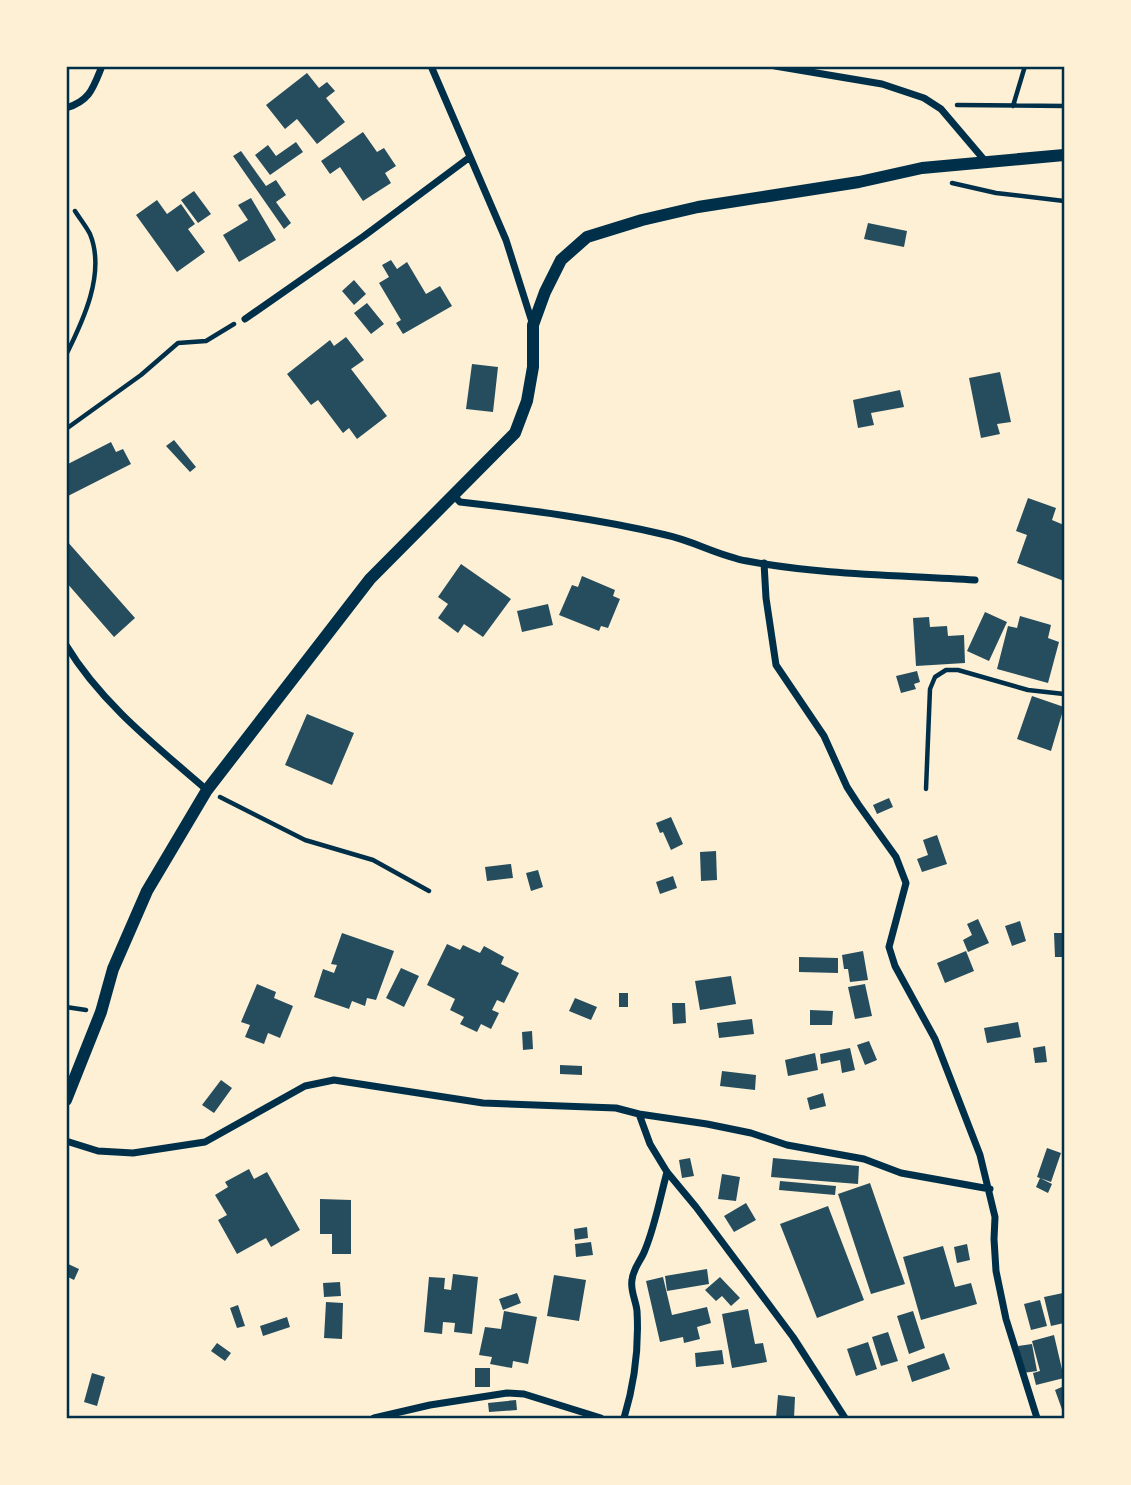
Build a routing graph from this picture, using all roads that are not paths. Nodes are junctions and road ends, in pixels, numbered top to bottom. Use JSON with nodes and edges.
{"nodes":[{"id":1,"x":102,"y":66,"type":"edge"},
{"id":2,"x":431,"y":66,"type":"edge"},
{"id":3,"x":775,"y":66,"type":"edge"},
{"id":4,"x":786,"y":67,"type":"edge"},
{"id":5,"x":66,"y":108,"type":"edge"},
{"id":6,"x":1065,"y":155,"type":"edge"},
{"id":7,"x":470,"y":157,"type":"junction"},
{"id":8,"x":986,"y":162,"type":"junction"},
{"id":9,"x":245,"y":319,"type":"road end"},
{"id":10,"x":533,"y":326,"type":"junction"},
{"id":11,"x":452,"y":495,"type":"junction"},
{"id":12,"x":764,"y":563,"type":"junction"},
{"id":13,"x":975,"y":580,"type":"dead end"},
{"id":14,"x":68,"y":648,"type":"edge"},
{"id":15,"x":206,"y":790,"type":"junction"},
{"id":16,"x":66,"y":1100,"type":"edge"},
{"id":17,"x":639,"y":1114,"type":"junction"},
{"id":18,"x":66,"y":1141,"type":"edge"},
{"id":19,"x":667,"y":1172,"type":"junction"},
{"id":20,"x":990,"y":1189,"type":"junction"},
{"id":21,"x":374,"y":1419,"type":"edge"},
{"id":22,"x":601,"y":1419,"type":"edge"},
{"id":23,"x":624,"y":1419,"type":"edge"},
{"id":24,"x":845,"y":1419,"type":"edge"},
{"id":25,"x":1037,"y":1419,"type":"edge"}],
"edges":[{"from":1,"to":5,"type":"street"},
{"from":2,"to":7,"type":"street"},
{"from":3,"to":4,"type":"street"},
{"from":4,"to":8,"type":"street"},
{"from":6,"to":8,"type":"street"},
{"from":7,"to":9,"type":"street"},
{"from":7,"to":10,"type":"street"},
{"from":8,"to":10,"type":"street"},
{"from":10,"to":11,"type":"street"},
{"from":11,"to":12,"type":"street"},
{"from":11,"to":15,"type":"street"},
{"from":12,"to":13,"type":"street"},
{"from":12,"to":20,"type":"street"},
{"from":14,"to":15,"type":"street"},
{"from":15,"to":16,"type":"street"},
{"from":17,"to":18,"type":"street"},
{"from":17,"to":19,"type":"street"},
{"from":17,"to":20,"type":"street"},
{"from":19,"to":23,"type":"street"},
{"from":19,"to":24,"type":"street"},
{"from":20,"to":25,"type":"street"},
{"from":21,"to":22,"type":"street"}]}
